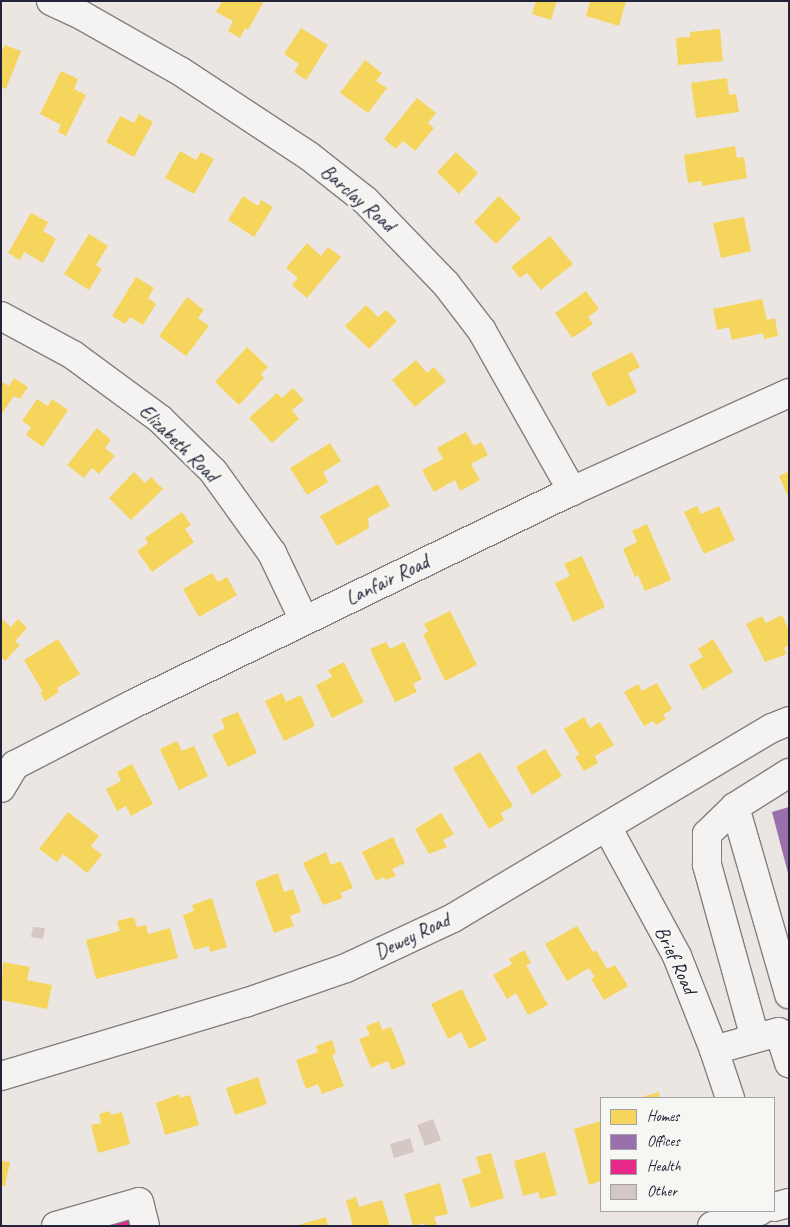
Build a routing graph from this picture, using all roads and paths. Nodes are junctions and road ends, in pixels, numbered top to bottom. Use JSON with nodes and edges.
{"nodes":[{"id":1,"x":52,"y":1,"type":"edge"},
{"id":2,"x":1,"y":316,"type":"edge"},
{"id":3,"x":789,"y":394,"type":"edge"},
{"id":4,"x":572,"y":491,"type":"junction"},
{"id":5,"x":304,"y":620,"type":"junction"},
{"id":6,"x":789,"y":721,"type":"edge"},
{"id":7,"x":8,"y":758,"type":"edge"},
{"id":8,"x":789,"y":773,"type":"edge"},
{"id":9,"x":1,"y":788,"type":"edge"},
{"id":10,"x":735,"y":807,"type":"junction"},
{"id":11,"x":607,"y":828,"type":"junction"},
{"id":12,"x":789,"y":994,"type":"edge"},
{"id":13,"x":775,"y":1033,"type":"edge"},
{"id":14,"x":714,"y":1050,"type":"junction"},
{"id":15,"x":789,"y":1064,"type":"edge"},
{"id":16,"x":1,"y":1076,"type":"edge"},
{"id":17,"x":730,"y":1097,"type":"edge"},
{"id":18,"x":789,"y":1203,"type":"edge"},
{"id":19,"x":775,"y":1207,"type":"edge"},
{"id":20,"x":757,"y":1212,"type":"edge"},
{"id":21,"x":56,"y":1226,"type":"edge"},
{"id":22,"x":146,"y":1226,"type":"edge"},
{"id":23,"x":712,"y":1226,"type":"edge"}],
"edges":[{"from":1,"to":4,"type":"main road","name":"Barclay Road"},
{"from":2,"to":5,"type":"main road","name":"Elizabeth Road"},
{"from":3,"to":4,"type":"main road","name":"Lanfair Road"},
{"from":4,"to":5,"type":"main road","name":"Lanfair Road"},
{"from":5,"to":7,"type":"main road","name":"Lanfair Road"},
{"from":6,"to":11,"type":"main road","name":"Dewey Road"},
{"from":7,"to":9,"type":"main road","name":"Lanfair Road"},
{"from":8,"to":10,"type":"main road"},
{"from":10,"to":12,"type":"main road"},
{"from":10,"to":13,"type":"main road"},
{"from":11,"to":14,"type":"main road","name":"Brief Road"},
{"from":11,"to":16,"type":"main road","name":"Dewey Road"},
{"from":13,"to":14,"type":"main road"},
{"from":13,"to":15,"type":"main road"},
{"from":14,"to":17,"type":"main road","name":"Brief Road"},
{"from":18,"to":19,"type":"main road"},
{"from":20,"to":23,"type":"main road"},
{"from":21,"to":22,"type":"main road"}]}
